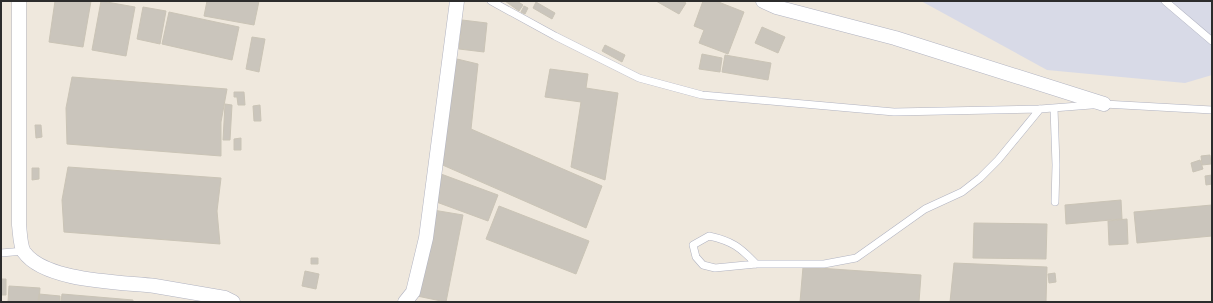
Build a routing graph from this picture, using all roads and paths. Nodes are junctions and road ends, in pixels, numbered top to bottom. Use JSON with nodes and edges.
{"nodes":[{"id":1,"x":19,"y":1,"type":"edge"},
{"id":2,"x":457,"y":1,"type":"edge"},
{"id":3,"x":491,"y":1,"type":"edge"},
{"id":4,"x":763,"y":1,"type":"edge"},
{"id":5,"x":1166,"y":1,"type":"edge"},
{"id":6,"x":1212,"y":41,"type":"edge"},
{"id":7,"x":1104,"y":104,"type":"junction"},
{"id":8,"x":1054,"y":108,"type":"junction"},
{"id":9,"x":1040,"y":109,"type":"junction"},
{"id":10,"x":1212,"y":110,"type":"edge"},
{"id":11,"x":1055,"y":202,"type":"dead end"},
{"id":12,"x":24,"y":251,"type":"junction"},
{"id":13,"x":1,"y":253,"type":"edge"},
{"id":14,"x":756,"y":264,"type":"junction"},
{"id":15,"x":227,"y":301,"type":"edge"},
{"id":16,"x":405,"y":302,"type":"edge"}],
"edges":[{"from":1,"to":12,"type":"street"},
{"from":2,"to":16,"type":"street"},
{"from":3,"to":9,"type":"lane"},
{"from":4,"to":7,"type":"street"},
{"from":5,"to":6,"type":"lane"},
{"from":7,"to":8,"type":"lane"},
{"from":7,"to":10,"type":"lane"},
{"from":8,"to":9,"type":"lane"},
{"from":8,"to":11,"type":"lane"},
{"from":9,"to":14,"type":"lane"},
{"from":12,"to":13,"type":"lane"},
{"from":12,"to":15,"type":"street"},
{"from":14,"to":14,"type":"lane"}]}
